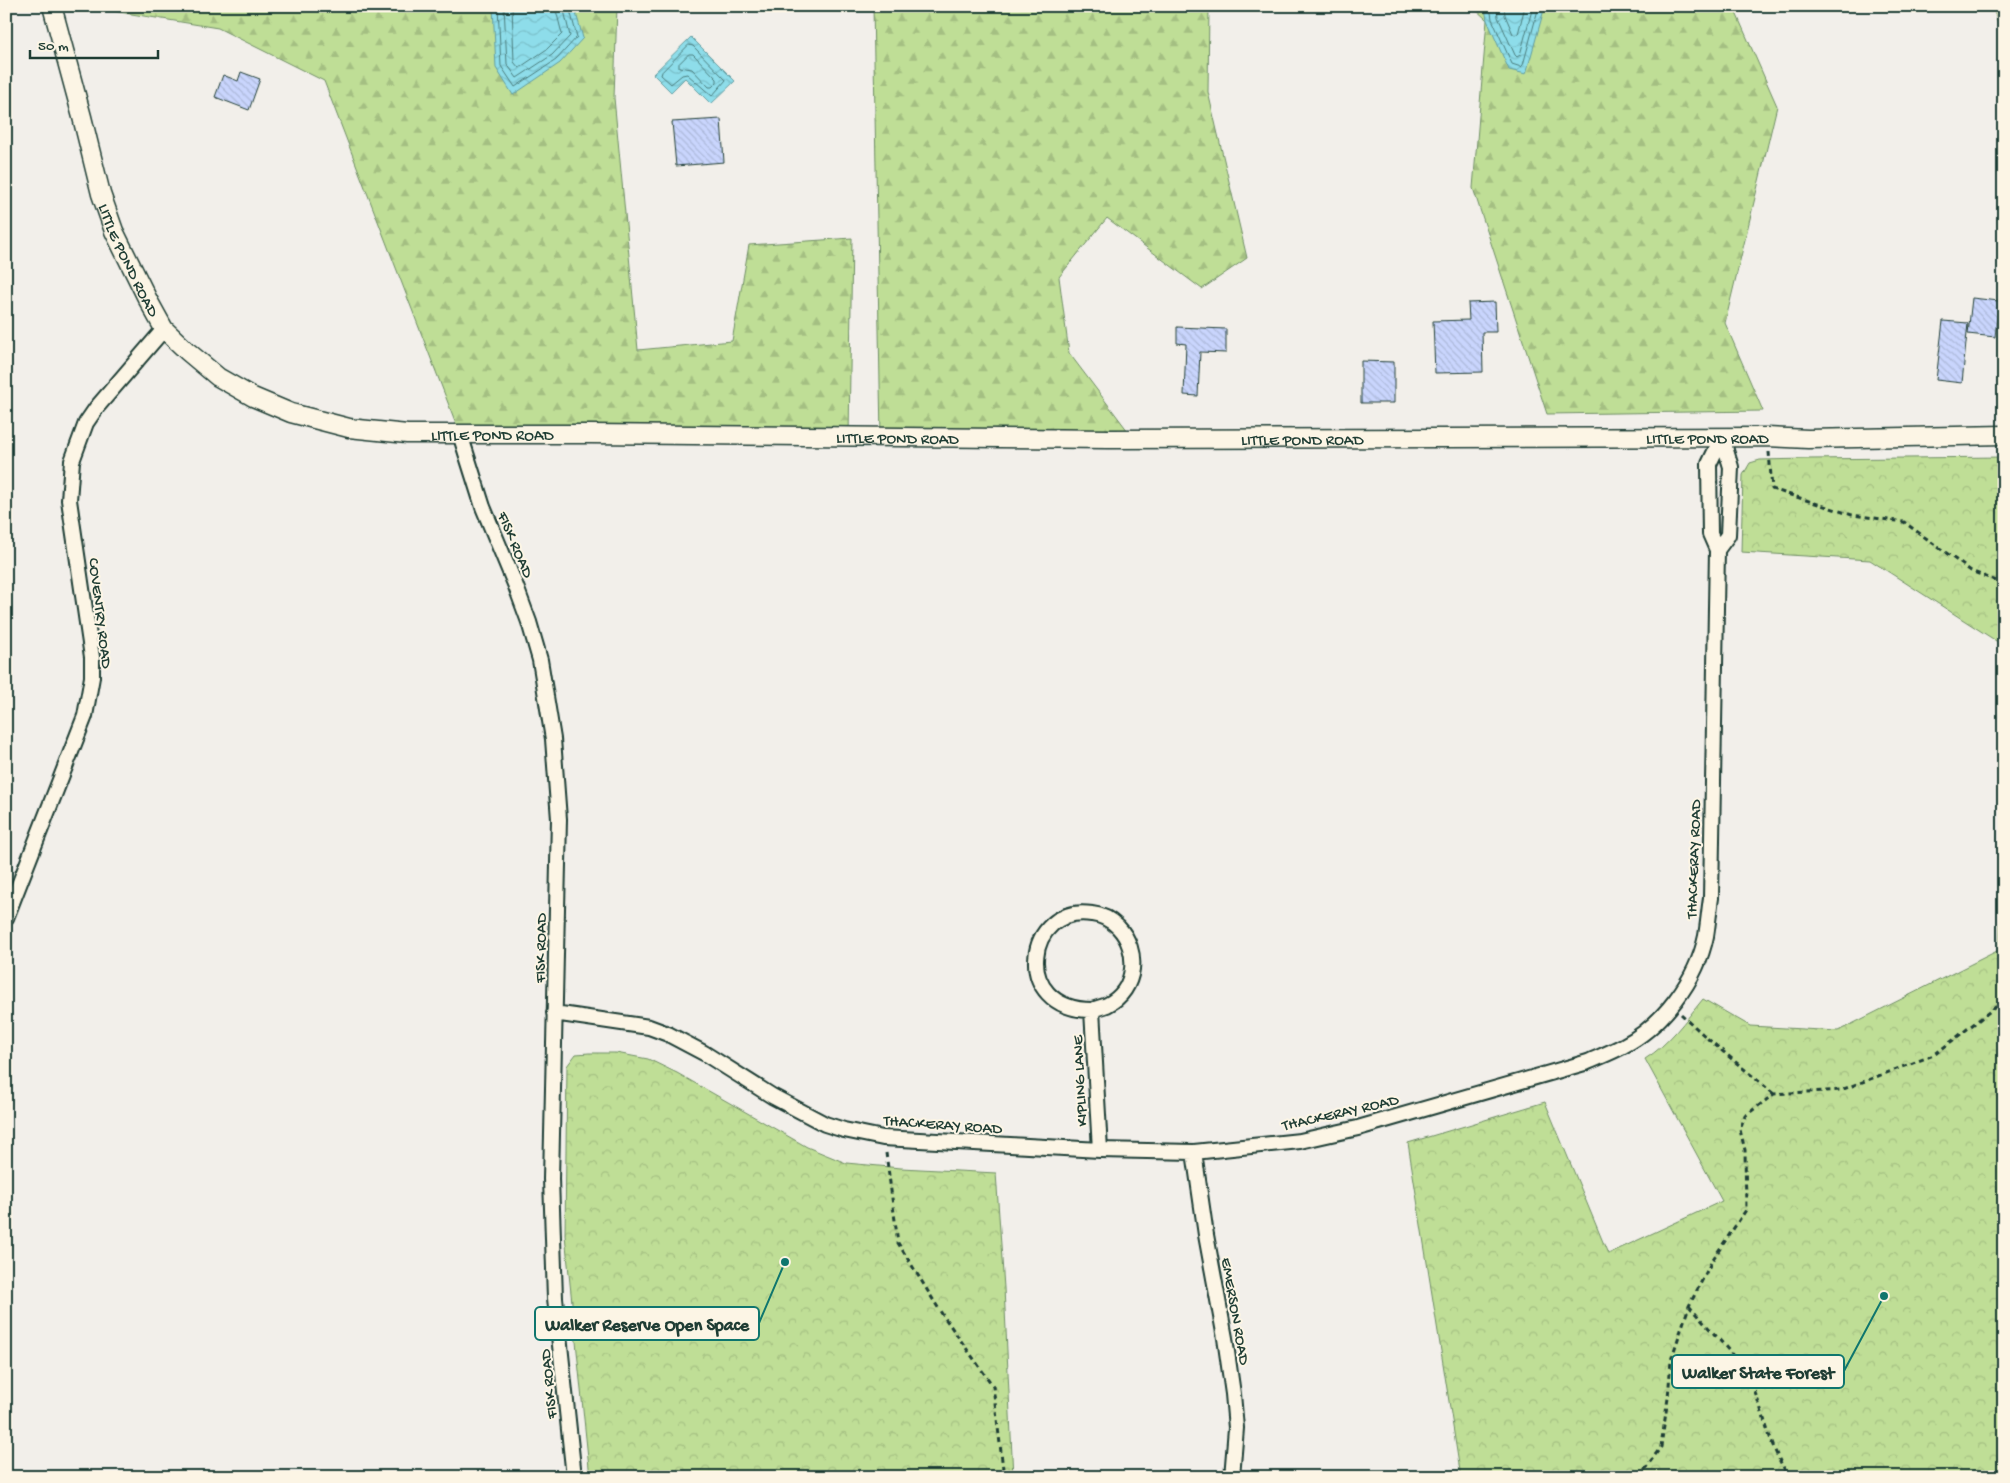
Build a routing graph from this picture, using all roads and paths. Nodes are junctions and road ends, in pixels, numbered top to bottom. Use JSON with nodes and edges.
{"nodes":[{"id":1,"x":52,"y":6,"type":"edge"},
{"id":2,"x":164,"y":329,"type":"junction"},
{"id":3,"x":460,"y":434,"type":"junction"},
{"id":4,"x":2004,"y":435,"type":"edge"},
{"id":5,"x":1722,"y":437,"type":"junction"},
{"id":6,"x":1768,"y":437,"type":"junction"},
{"id":7,"x":1717,"y":550,"type":"junction"},
{"id":8,"x":2004,"y":584,"type":"edge"},
{"id":9,"x":6,"y":918,"type":"edge"},
{"id":10,"x":2004,"y":997,"type":"edge"},
{"id":11,"x":1672,"y":1006,"type":"junction"},
{"id":12,"x":1092,"y":1010,"type":"junction"},
{"id":13,"x":554,"y":1013,"type":"junction"},
{"id":14,"x":1774,"y":1094,"type":"junction"},
{"id":15,"x":884,"y":1138,"type":"junction"},
{"id":16,"x":1100,"y":1150,"type":"junction"},
{"id":17,"x":1194,"y":1152,"type":"junction"},
{"id":18,"x":1689,"y":1306,"type":"junction"},
{"id":19,"x":574,"y":1477,"type":"edge"},
{"id":20,"x":1004,"y":1477,"type":"edge"},
{"id":21,"x":1232,"y":1477,"type":"edge"},
{"id":22,"x":1639,"y":1477,"type":"edge"},
{"id":23,"x":1790,"y":1477,"type":"edge"}],
"edges":[{"from":1,"to":2,"type":"street","name":"LITTLE POND ROAD"},
{"from":2,"to":3,"type":"street","name":"LITTLE POND ROAD"},
{"from":2,"to":9,"type":"street","name":"COVENTRY ROAD"},
{"from":3,"to":5,"type":"street","name":"LITTLE POND ROAD"},
{"from":3,"to":13,"type":"street","name":"FISK ROAD"},
{"from":4,"to":6,"type":"street","name":"LITTLE POND ROAD"},
{"from":5,"to":6,"type":"street","name":"LITTLE POND ROAD"},
{"from":5,"to":7,"type":"street","name":"THACKERAY ROAD"},
{"from":5,"to":7,"type":"street","name":"THACKERAY ROAD"},
{"from":6,"to":8,"type":"path"},
{"from":7,"to":11,"type":"street","name":"THACKERAY ROAD"},
{"from":10,"to":14,"type":"path"},
{"from":11,"to":14,"type":"path"},
{"from":11,"to":17,"type":"street","name":"THACKERAY ROAD"},
{"from":12,"to":12,"type":"street"},
{"from":12,"to":16,"type":"street","name":"KIPLING LANE"},
{"from":13,"to":15,"type":"street","name":"THACKERAY ROAD"},
{"from":13,"to":19,"type":"street","name":"FISK ROAD"},
{"from":14,"to":18,"type":"path"},
{"from":15,"to":16,"type":"street","name":"THACKERAY ROAD"},
{"from":15,"to":20,"type":"path"},
{"from":16,"to":17,"type":"street","name":"THACKERAY ROAD"},
{"from":17,"to":21,"type":"street","name":"EMERSON ROAD"},
{"from":18,"to":22,"type":"path"},
{"from":18,"to":23,"type":"path"}]}
